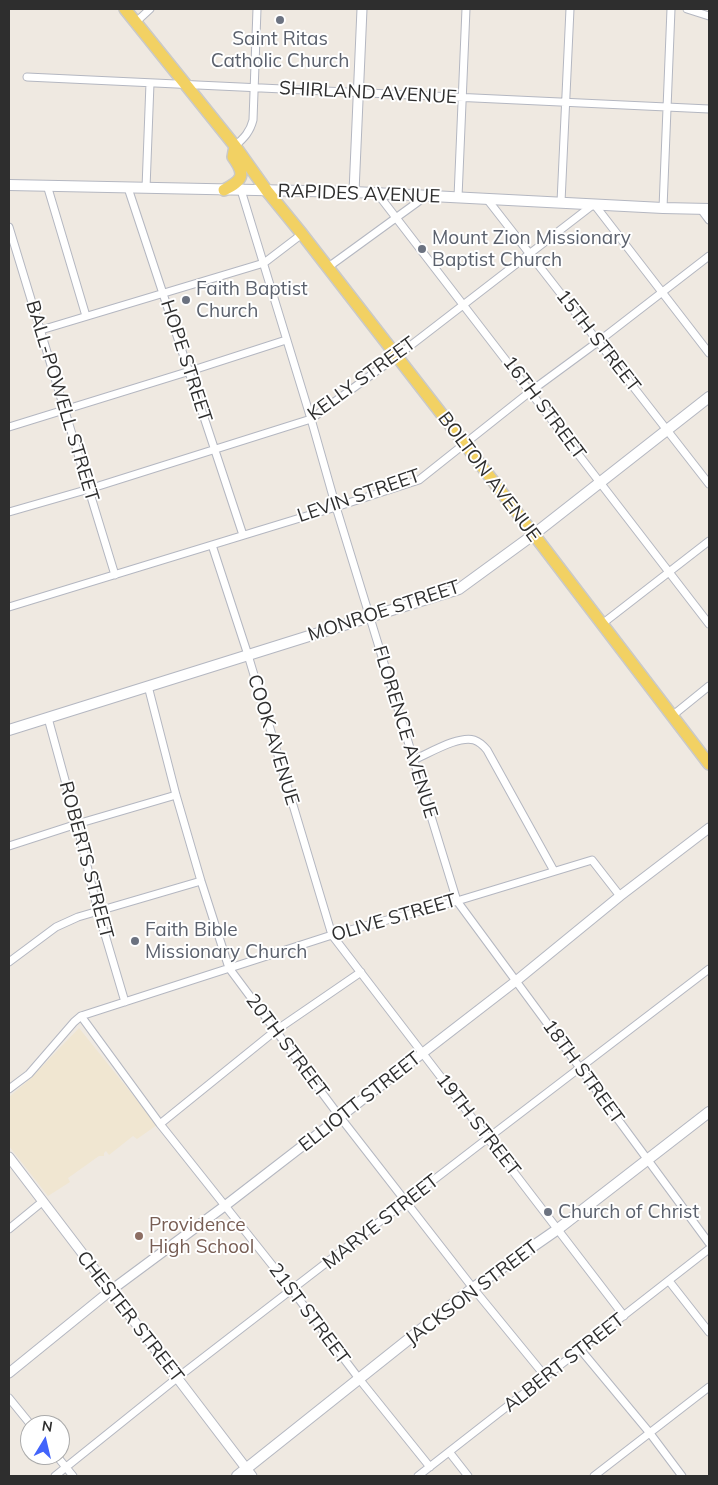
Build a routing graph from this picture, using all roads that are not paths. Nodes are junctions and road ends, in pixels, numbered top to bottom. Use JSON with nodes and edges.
{"nodes":[{"id":1,"x":125,"y":9,"type":"edge"},
{"id":2,"x":150,"y":9,"type":"edge"},
{"id":3,"x":257,"y":9,"type":"edge"},
{"id":4,"x":362,"y":9,"type":"edge"},
{"id":5,"x":466,"y":9,"type":"edge"},
{"id":6,"x":570,"y":9,"type":"edge"},
{"id":7,"x":672,"y":9,"type":"edge"},
{"id":8,"x":687,"y":9,"type":"edge"},
{"id":9,"x":709,"y":16,"type":"edge"},
{"id":10,"x":136,"y":22,"type":"junction"},
{"id":11,"x":27,"y":77,"type":"dead end"},
{"id":12,"x":150,"y":83,"type":"junction"},
{"id":13,"x":186,"y":84,"type":"junction"},
{"id":14,"x":254,"y":88,"type":"junction"},
{"id":15,"x":358,"y":92,"type":"junction"},
{"id":16,"x":462,"y":98,"type":"junction"},
{"id":17,"x":566,"y":102,"type":"junction"},
{"id":18,"x":667,"y":107,"type":"junction"},
{"id":19,"x":709,"y":109,"type":"edge"},
{"id":20,"x":235,"y":146,"type":"junction"},
{"id":21,"x":9,"y":185,"type":"edge"},
{"id":22,"x":46,"y":186,"type":"junction"},
{"id":23,"x":128,"y":188,"type":"junction"},
{"id":24,"x":146,"y":188,"type":"junction"},
{"id":25,"x":224,"y":190,"type":"junction"},
{"id":26,"x":241,"y":190,"type":"junction"},
{"id":27,"x":267,"y":191,"type":"junction"},
{"id":28,"x":354,"y":192,"type":"junction"},
{"id":29,"x":377,"y":193,"type":"junction"},
{"id":30,"x":426,"y":196,"type":"junction"},
{"id":31,"x":458,"y":197,"type":"junction"},
{"id":32,"x":487,"y":199,"type":"junction"},
{"id":33,"x":561,"y":202,"type":"junction"},
{"id":34,"x":594,"y":204,"type":"junction"},
{"id":35,"x":663,"y":208,"type":"junction"},
{"id":36,"x":705,"y":208,"type":"edge"},
{"id":37,"x":396,"y":216,"type":"junction"},
{"id":38,"x":709,"y":220,"type":"edge"},
{"id":39,"x":9,"y":227,"type":"edge"},
{"id":40,"x":302,"y":234,"type":"junction"},
{"id":41,"x":530,"y":253,"type":"junction"},
{"id":42,"x":709,"y":256,"type":"edge"},
{"id":43,"x":264,"y":263,"type":"junction"},
{"id":44,"x":327,"y":268,"type":"junction"},
{"id":45,"x":663,"y":292,"type":"junction"},
{"id":46,"x":164,"y":293,"type":"junction"},
{"id":47,"x":464,"y":304,"type":"junction"},
{"id":48,"x":86,"y":316,"type":"junction"},
{"id":49,"x":41,"y":330,"type":"junction"},
{"id":50,"x":286,"y":340,"type":"junction"},
{"id":51,"x":599,"y":341,"type":"junction"},
{"id":52,"x":709,"y":353,"type":"edge"},
{"id":53,"x":397,"y":356,"type":"junction"},
{"id":54,"x":190,"y":372,"type":"junction"},
{"id":55,"x":530,"y":391,"type":"junction"},
{"id":56,"x":709,"y":397,"type":"edge"},
{"id":57,"x":64,"y":410,"type":"junction"},
{"id":58,"x":311,"y":419,"type":"junction"},
{"id":59,"x":9,"y":427,"type":"edge"},
{"id":60,"x":667,"y":430,"type":"junction"},
{"id":61,"x":464,"y":443,"type":"junction"},
{"id":62,"x":214,"y":449,"type":"junction"},
{"id":63,"x":600,"y":482,"type":"junction"},
{"id":64,"x":709,"y":484,"type":"edge"},
{"id":65,"x":88,"y":489,"type":"junction"},
{"id":66,"x":336,"y":507,"type":"junction"},
{"id":67,"x":9,"y":512,"type":"edge"},
{"id":68,"x":243,"y":535,"type":"junction"},
{"id":69,"x":533,"y":535,"type":"junction"},
{"id":70,"x":709,"y":540,"type":"edge"},
{"id":71,"x":212,"y":545,"type":"junction"},
{"id":72,"x":670,"y":572,"type":"junction"},
{"id":73,"x":115,"y":575,"type":"junction"},
{"id":74,"x":9,"y":607,"type":"edge"},
{"id":75,"x":370,"y":618,"type":"junction"},
{"id":76,"x":602,"y":624,"type":"junction"},
{"id":77,"x":709,"y":624,"type":"edge"},
{"id":78,"x":248,"y":656,"type":"junction"},
{"id":79,"x":148,"y":686,"type":"junction"},
{"id":80,"x":709,"y":686,"type":"edge"},
{"id":81,"x":672,"y":716,"type":"junction"},
{"id":82,"x":48,"y":718,"type":"junction"},
{"id":83,"x":9,"y":730,"type":"edge"},
{"id":84,"x":413,"y":760,"type":"junction"},
{"id":85,"x":709,"y":764,"type":"edge"},
{"id":86,"x":176,"y":795,"type":"junction"},
{"id":87,"x":77,"y":824,"type":"junction"},
{"id":88,"x":709,"y":828,"type":"edge"},
{"id":89,"x":9,"y":846,"type":"edge"},
{"id":90,"x":554,"y":872,"type":"junction"},
{"id":91,"x":201,"y":881,"type":"junction"},
{"id":92,"x":620,"y":896,"type":"junction"},
{"id":93,"x":457,"y":900,"type":"junction"},
{"id":94,"x":98,"y":911,"type":"junction"},
{"id":95,"x":332,"y":935,"type":"junction"},
{"id":96,"x":9,"y":962,"type":"edge"},
{"id":97,"x":229,"y":968,"type":"junction"},
{"id":98,"x":709,"y":970,"type":"edge"},
{"id":99,"x":360,"y":972,"type":"junction"},
{"id":100,"x":516,"y":981,"type":"junction"},
{"id":101,"x":125,"y":1002,"type":"junction"},
{"id":102,"x":81,"y":1016,"type":"junction"},
{"id":103,"x":275,"y":1031,"type":"junction"},
{"id":104,"x":423,"y":1053,"type":"junction"},
{"id":105,"x":581,"y":1069,"type":"junction"},
{"id":106,"x":9,"y":1089,"type":"edge"},
{"id":107,"x":709,"y":1112,"type":"edge"},
{"id":108,"x":340,"y":1117,"type":"junction"},
{"id":109,"x":160,"y":1124,"type":"junction"},
{"id":110,"x":488,"y":1138,"type":"junction"},
{"id":111,"x":9,"y":1157,"type":"edge"},
{"id":112,"x":648,"y":1160,"type":"junction"},
{"id":113,"x":42,"y":1202,"type":"junction"},
{"id":114,"x":406,"y":1202,"type":"junction"},
{"id":115,"x":226,"y":1206,"type":"junction"},
{"id":116,"x":9,"y":1229,"type":"edge"},
{"id":117,"x":558,"y":1229,"type":"junction"},
{"id":118,"x":709,"y":1243,"type":"edge"},
{"id":119,"x":709,"y":1249,"type":"edge"},
{"id":120,"x":669,"y":1280,"type":"junction"},
{"id":121,"x":473,"y":1288,"type":"junction"},
{"id":122,"x":292,"y":1290,"type":"junction"},
{"id":123,"x":110,"y":1292,"type":"junction"},
{"id":124,"x":624,"y":1316,"type":"junction"},
{"id":125,"x":709,"y":1332,"type":"edge"},
{"id":126,"x":580,"y":1349,"type":"junction"},
{"id":127,"x":9,"y":1373,"type":"edge"},
{"id":128,"x":545,"y":1376,"type":"junction"},
{"id":129,"x":178,"y":1378,"type":"junction"},
{"id":130,"x":360,"y":1380,"type":"junction"},
{"id":131,"x":709,"y":1387,"type":"edge"},
{"id":132,"x":9,"y":1398,"type":"edge"},
{"id":133,"x":23,"y":1415,"type":"edge"},
{"id":134,"x":649,"y":1432,"type":"junction"},
{"id":135,"x":450,"y":1453,"type":"junction"},
{"id":136,"x":64,"y":1465,"type":"edge"},
{"id":137,"x":430,"y":1467,"type":"junction"},
{"id":138,"x":66,"y":1468,"type":"junction"},
{"id":139,"x":250,"y":1473,"type":"edge"},
{"id":140,"x":55,"y":1476,"type":"edge"},
{"id":141,"x":73,"y":1476,"type":"edge"},
{"id":142,"x":237,"y":1476,"type":"edge"},
{"id":143,"x":418,"y":1476,"type":"edge"},
{"id":144,"x":468,"y":1476,"type":"edge"},
{"id":145,"x":594,"y":1476,"type":"edge"},
{"id":146,"x":682,"y":1476,"type":"edge"}],
"edges":[{"from":1,"to":10,"type":"main road","name":"BOLTON AVENUE"},
{"from":2,"to":10,"type":"street"},
{"from":3,"to":14,"type":"street"},
{"from":4,"to":15,"type":"street"},
{"from":5,"to":16,"type":"street"},
{"from":6,"to":17,"type":"street"},
{"from":7,"to":18,"type":"street"},
{"from":8,"to":9,"type":"street"},
{"from":10,"to":13,"type":"main road","name":"BOLTON AVENUE"},
{"from":11,"to":12,"type":"street","name":"SHIRLAND AVENUE"},
{"from":12,"to":13,"type":"street","name":"SHIRLAND AVENUE"},
{"from":12,"to":24,"type":"street"},
{"from":13,"to":14,"type":"street","name":"SHIRLAND AVENUE"},
{"from":13,"to":20,"type":"main road","name":"BOLTON AVENUE"},
{"from":14,"to":15,"type":"street","name":"SHIRLAND AVENUE"},
{"from":14,"to":20,"type":"street"},
{"from":15,"to":16,"type":"street","name":"SHIRLAND AVENUE"},
{"from":15,"to":28,"type":"street"},
{"from":16,"to":17,"type":"street","name":"SHIRLAND AVENUE"},
{"from":16,"to":31,"type":"street"},
{"from":17,"to":18,"type":"street","name":"SHIRLAND AVENUE"},
{"from":17,"to":33,"type":"street"},
{"from":18,"to":19,"type":"street","name":"SHIRLAND AVENUE"},
{"from":18,"to":35,"type":"street"},
{"from":20,"to":25,"type":"main road"},
{"from":20,"to":27,"type":"main road","name":"BOLTON AVENUE"},
{"from":21,"to":22,"type":"main road","name":"RAPIDES AVENUE"},
{"from":22,"to":23,"type":"main road","name":"RAPIDES AVENUE"},
{"from":22,"to":48,"type":"street"},
{"from":23,"to":24,"type":"main road","name":"RAPIDES AVENUE"},
{"from":23,"to":46,"type":"street","name":"HOPE STREET"},
{"from":24,"to":25,"type":"main road","name":"RAPIDES AVENUE"},
{"from":25,"to":26,"type":"main road","name":"RAPIDES AVENUE"},
{"from":26,"to":27,"type":"main road","name":"RAPIDES AVENUE"},
{"from":26,"to":43,"type":"street","name":"FLORENCE AVENUE"},
{"from":27,"to":28,"type":"main road","name":"RAPIDES AVENUE"},
{"from":27,"to":40,"type":"main road","name":"BOLTON AVENUE"},
{"from":28,"to":29,"type":"main road","name":"RAPIDES AVENUE"},
{"from":29,"to":30,"type":"main road","name":"RAPIDES AVENUE"},
{"from":29,"to":37,"type":"street","name":"16TH STREET"},
{"from":30,"to":31,"type":"main road","name":"RAPIDES AVENUE"},
{"from":30,"to":37,"type":"street"},
{"from":31,"to":32,"type":"main road","name":"RAPIDES AVENUE"},
{"from":32,"to":33,"type":"main road","name":"RAPIDES AVENUE"},
{"from":32,"to":41,"type":"street","name":"15TH STREET"},
{"from":33,"to":34,"type":"main road","name":"RAPIDES AVENUE"},
{"from":34,"to":35,"type":"main road","name":"RAPIDES AVENUE"},
{"from":34,"to":41,"type":"street","name":"KELLY STREET"},
{"from":34,"to":45,"type":"street"},
{"from":35,"to":36,"type":"main road","name":"RAPIDES AVENUE"},
{"from":36,"to":38,"type":"street"},
{"from":37,"to":44,"type":"street"},
{"from":37,"to":47,"type":"street","name":"16TH STREET"},
{"from":39,"to":49,"type":"street","name":"BALL-POWELL STREET"},
{"from":40,"to":43,"type":"street"},
{"from":40,"to":44,"type":"main road","name":"BOLTON AVENUE"},
{"from":41,"to":47,"type":"street","name":"KELLY STREET"},
{"from":41,"to":51,"type":"street","name":"15TH STREET"},
{"from":42,"to":45,"type":"street","name":"LEVIN STREET"},
{"from":43,"to":46,"type":"street"},
{"from":43,"to":50,"type":"street","name":"FLORENCE AVENUE"},
{"from":44,"to":53,"type":"main road","name":"BOLTON AVENUE"},
{"from":45,"to":51,"type":"street","name":"LEVIN STREET"},
{"from":45,"to":52,"type":"street"},
{"from":46,"to":48,"type":"street"},
{"from":46,"to":54,"type":"street","name":"HOPE STREET"},
{"from":47,"to":53,"type":"street","name":"KELLY STREET"},
{"from":47,"to":55,"type":"street","name":"16TH STREET"},
{"from":48,"to":49,"type":"street"},
{"from":49,"to":57,"type":"street","name":"BALL-POWELL STREET"},
{"from":50,"to":54,"type":"street"},
{"from":50,"to":58,"type":"street","name":"FLORENCE AVENUE"},
{"from":51,"to":55,"type":"street","name":"LEVIN STREET"},
{"from":51,"to":60,"type":"street","name":"15TH STREET"},
{"from":53,"to":58,"type":"street","name":"KELLY STREET"},
{"from":53,"to":61,"type":"main road","name":"BOLTON AVENUE"},
{"from":54,"to":57,"type":"street"},
{"from":54,"to":62,"type":"street","name":"HOPE STREET"},
{"from":55,"to":61,"type":"street","name":"LEVIN STREET"},
{"from":55,"to":63,"type":"street","name":"16TH STREET"},
{"from":56,"to":60,"type":"main road","name":"MONROE STREET"},
{"from":57,"to":59,"type":"street"},
{"from":57,"to":65,"type":"street","name":"BALL-POWELL STREET"},
{"from":58,"to":62,"type":"street","name":"KELLY STREET"},
{"from":58,"to":66,"type":"street","name":"FLORENCE AVENUE"},
{"from":60,"to":63,"type":"main road","name":"MONROE STREET"},
{"from":60,"to":64,"type":"street","name":"15TH STREET"},
{"from":61,"to":66,"type":"street","name":"LEVIN STREET"},
{"from":61,"to":69,"type":"main road","name":"BOLTON AVENUE"},
{"from":62,"to":65,"type":"street","name":"KELLY STREET"},
{"from":62,"to":68,"type":"street","name":"HOPE STREET"},
{"from":63,"to":69,"type":"main road","name":"MONROE STREET"},
{"from":63,"to":72,"type":"street","name":"16TH STREET"},
{"from":65,"to":67,"type":"street","name":"KELLY STREET"},
{"from":65,"to":73,"type":"street","name":"BALL-POWELL STREET"},
{"from":66,"to":68,"type":"street","name":"LEVIN STREET"},
{"from":66,"to":75,"type":"street","name":"FLORENCE AVENUE"},
{"from":68,"to":71,"type":"street","name":"LEVIN STREET"},
{"from":69,"to":75,"type":"main road","name":"MONROE STREET"},
{"from":69,"to":76,"type":"main road","name":"BOLTON AVENUE"},
{"from":70,"to":72,"type":"street"},
{"from":71,"to":73,"type":"street","name":"LEVIN STREET"},
{"from":71,"to":78,"type":"street","name":"COOK AVENUE"},
{"from":72,"to":76,"type":"street"},
{"from":72,"to":77,"type":"street","name":"16TH STREET"},
{"from":73,"to":74,"type":"street","name":"LEVIN STREET"},
{"from":75,"to":78,"type":"main road","name":"MONROE STREET"},
{"from":75,"to":84,"type":"street","name":"FLORENCE AVENUE"},
{"from":76,"to":81,"type":"main road","name":"BOLTON AVENUE"},
{"from":78,"to":79,"type":"main road","name":"MONROE STREET"},
{"from":78,"to":95,"type":"street","name":"COOK AVENUE"},
{"from":79,"to":82,"type":"main road","name":"MONROE STREET"},
{"from":79,"to":86,"type":"street","name":"20TH STREET"},
{"from":80,"to":81,"type":"street"},
{"from":81,"to":85,"type":"main road","name":"BOLTON AVENUE"},
{"from":82,"to":83,"type":"main road","name":"MONROE STREET"},
{"from":82,"to":87,"type":"street","name":"ROBERTS STREET"},
{"from":84,"to":90,"type":"street"},
{"from":84,"to":93,"type":"street","name":"FLORENCE AVENUE"},
{"from":86,"to":87,"type":"street"},
{"from":86,"to":91,"type":"street","name":"20TH STREET"},
{"from":87,"to":89,"type":"street"},
{"from":87,"to":94,"type":"street","name":"ROBERTS STREET"},
{"from":88,"to":92,"type":"street","name":"ELLIOTT STREET"},
{"from":90,"to":92,"type":"street","name":"OLIVE STREET"},
{"from":90,"to":93,"type":"street","name":"OLIVE STREET"},
{"from":91,"to":94,"type":"street"},
{"from":91,"to":97,"type":"street","name":"20TH STREET"},
{"from":92,"to":100,"type":"street","name":"ELLIOTT STREET"},
{"from":93,"to":95,"type":"street","name":"OLIVE STREET"},
{"from":93,"to":100,"type":"street","name":"18TH STREET"},
{"from":94,"to":96,"type":"street"},
{"from":94,"to":101,"type":"street","name":"ROBERTS STREET"},
{"from":95,"to":97,"type":"street","name":"OLIVE STREET"},
{"from":95,"to":99,"type":"street","name":"19TH STREET"},
{"from":97,"to":101,"type":"street","name":"OLIVE STREET"},
{"from":97,"to":103,"type":"street","name":"20TH STREET"},
{"from":98,"to":105,"type":"street","name":"MARYE STREET"},
{"from":99,"to":103,"type":"street"},
{"from":99,"to":104,"type":"street","name":"19TH STREET"},
{"from":100,"to":104,"type":"street","name":"ELLIOTT STREET"},
{"from":100,"to":105,"type":"street","name":"18TH STREET"},
{"from":101,"to":102,"type":"street","name":"OLIVE STREET"},
{"from":102,"to":106,"type":"street","name":"OLIVE STREET"},
{"from":102,"to":109,"type":"street","name":"21ST STREET"},
{"from":103,"to":108,"type":"street","name":"20TH STREET"},
{"from":103,"to":109,"type":"street"},
{"from":104,"to":108,"type":"street","name":"ELLIOTT STREET"},
{"from":104,"to":110,"type":"street","name":"19TH STREET"},
{"from":105,"to":110,"type":"street","name":"MARYE STREET"},
{"from":105,"to":112,"type":"street","name":"18TH STREET"},
{"from":107,"to":112,"type":"main road","name":"JACKSON STREET"},
{"from":108,"to":114,"type":"street","name":"20TH STREET"},
{"from":108,"to":115,"type":"street","name":"ELLIOTT STREET"},
{"from":109,"to":115,"type":"street","name":"21ST STREET"},
{"from":110,"to":114,"type":"street","name":"MARYE STREET"},
{"from":110,"to":117,"type":"street","name":"19TH STREET"},
{"from":111,"to":113,"type":"street","name":"CHESTER STREET"},
{"from":112,"to":117,"type":"main road","name":"JACKSON STREET"},
{"from":112,"to":118,"type":"street","name":"18TH STREET"},
{"from":113,"to":116,"type":"street"},
{"from":113,"to":123,"type":"street","name":"CHESTER STREET"},
{"from":114,"to":121,"type":"street","name":"20TH STREET"},
{"from":114,"to":122,"type":"street","name":"MARYE STREET"},
{"from":115,"to":122,"type":"street","name":"21ST STREET"},
{"from":115,"to":123,"type":"street","name":"ELLIOTT STREET"},
{"from":117,"to":121,"type":"main road","name":"JACKSON STREET"},
{"from":117,"to":124,"type":"street","name":"19TH STREET"},
{"from":119,"to":120,"type":"street","name":"ALBERT STREET"},
{"from":120,"to":124,"type":"street","name":"ALBERT STREET"},
{"from":120,"to":125,"type":"street"},
{"from":121,"to":128,"type":"street","name":"20TH STREET"},
{"from":121,"to":130,"type":"main road","name":"JACKSON STREET"},
{"from":122,"to":129,"type":"street","name":"MARYE STREET"},
{"from":122,"to":130,"type":"street","name":"21ST STREET"},
{"from":123,"to":127,"type":"street","name":"ELLIOTT STREET"},
{"from":123,"to":129,"type":"street","name":"CHESTER STREET"},
{"from":124,"to":126,"type":"street","name":"ALBERT STREET"},
{"from":126,"to":128,"type":"street","name":"ALBERT STREET"},
{"from":126,"to":134,"type":"street"},
{"from":128,"to":135,"type":"street","name":"ALBERT STREET"},
{"from":129,"to":138,"type":"street","name":"MARYE STREET"},
{"from":129,"to":139,"type":"street","name":"CHESTER STREET"},
{"from":130,"to":137,"type":"street","name":"21ST STREET"},
{"from":130,"to":139,"type":"main road","name":"JACKSON STREET"},
{"from":131,"to":134,"type":"street"},
{"from":132,"to":133,"type":"street"},
{"from":134,"to":145,"type":"street"},
{"from":134,"to":146,"type":"street"},
{"from":135,"to":137,"type":"street","name":"ALBERT STREET"},
{"from":135,"to":144,"type":"street"},
{"from":136,"to":138,"type":"street"},
{"from":137,"to":143,"type":"street","name":"ALBERT STREET"},
{"from":138,"to":140,"type":"street","name":"MARYE STREET"},
{"from":138,"to":141,"type":"street"},
{"from":139,"to":142,"type":"main road","name":"JACKSON STREET"}]}
